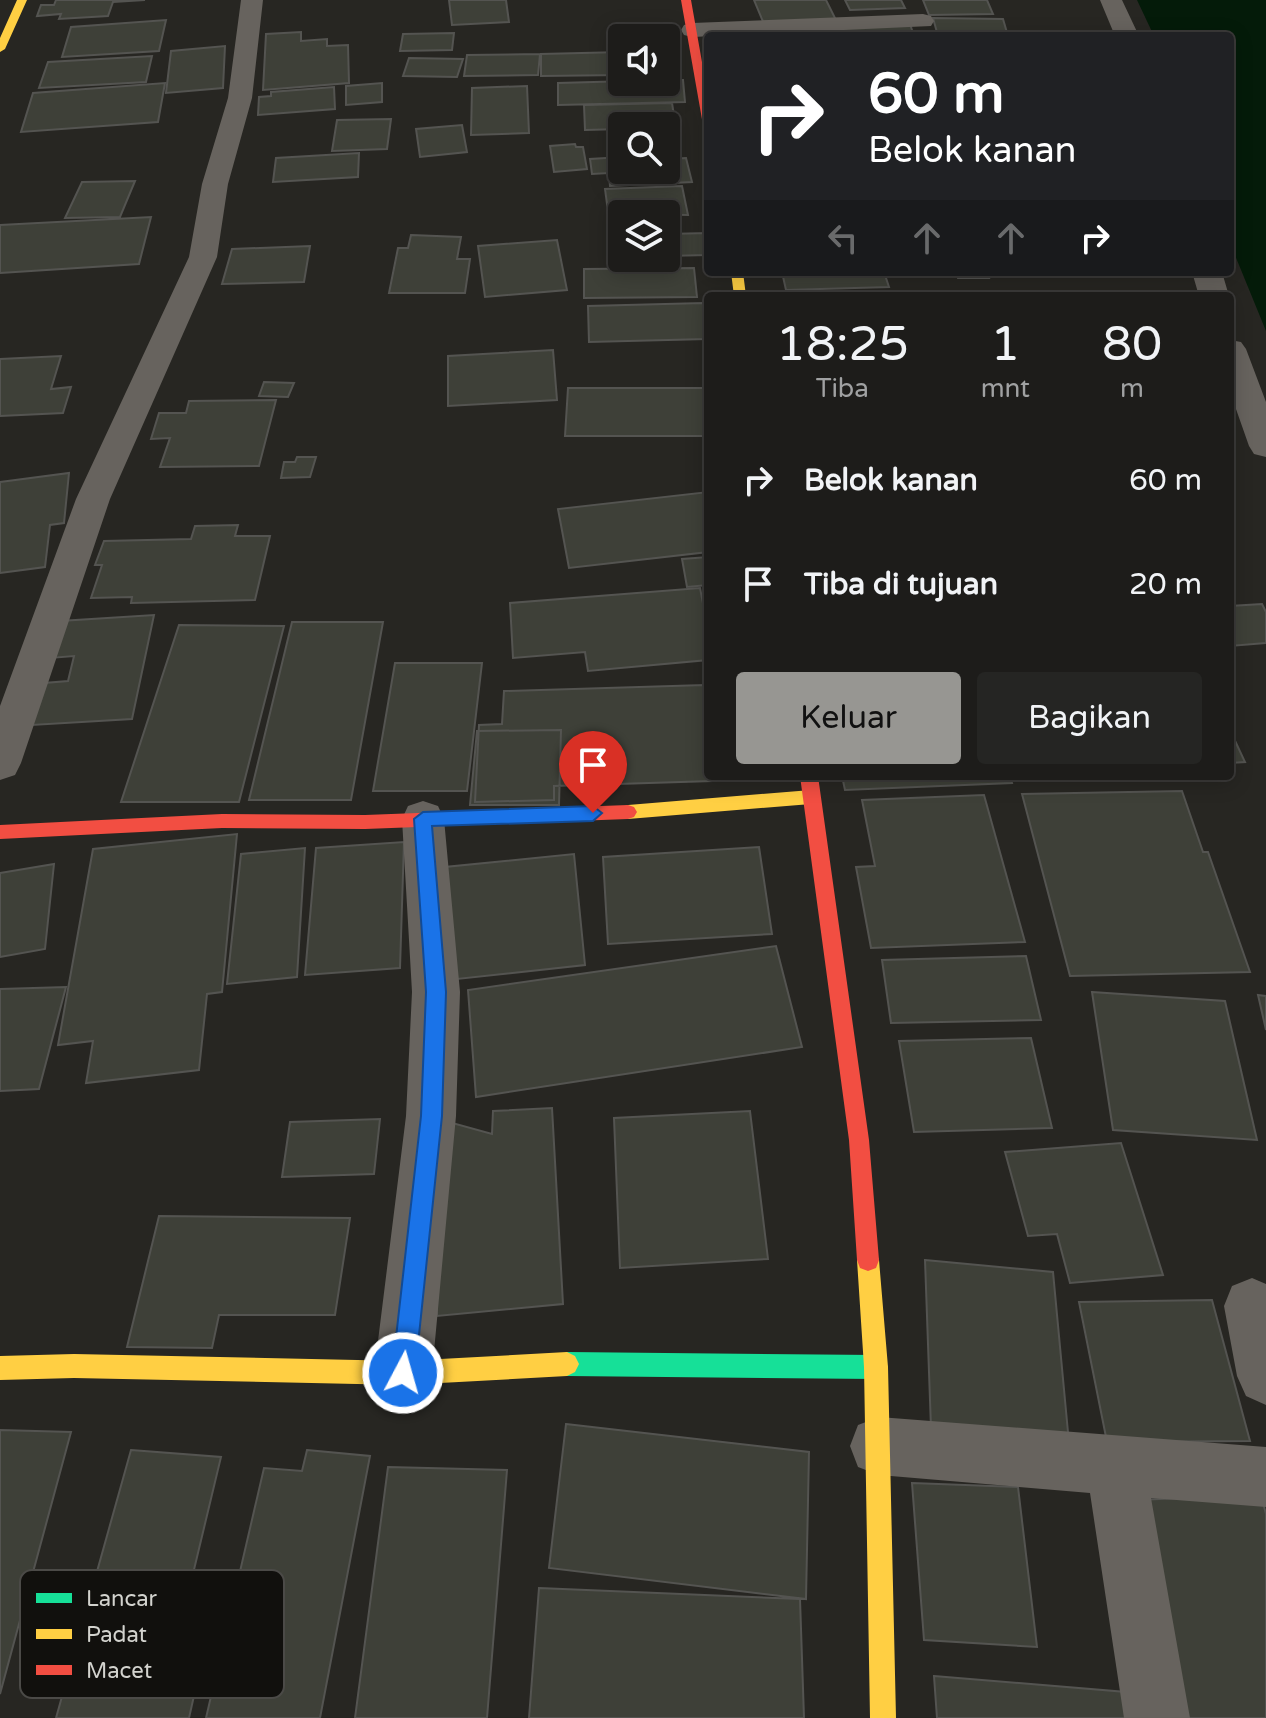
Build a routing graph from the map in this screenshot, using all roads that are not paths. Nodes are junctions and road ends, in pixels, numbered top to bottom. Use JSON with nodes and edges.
{"nodes":[{"id":1,"x":22,"y":0,"type":"edge"},
{"id":2,"x":252,"y":0,"type":"edge"},
{"id":3,"x":686,"y":0,"type":"edge"},
{"id":4,"x":1111,"y":0,"type":"edge"},
{"id":5,"x":922,"y":19,"type":"edge"},
{"id":6,"x":692,"y":30,"type":"junction"},
{"id":7,"x":1125,"y":32,"type":"edge"},
{"id":8,"x":0,"y":49,"type":"edge"},
{"id":9,"x":704,"y":101,"type":"edge"},
{"id":10,"x":1234,"y":360,"type":"edge"},
{"id":11,"x":1266,"y":446,"type":"edge"},
{"id":12,"x":0,"y":763,"type":"edge"},
{"id":13,"x":809,"y":780,"type":"edge"},
{"id":14,"x":811,"y":797,"type":"junction"},
{"id":15,"x":423,"y":819,"type":"junction"},
{"id":16,"x":0,"y":832,"type":"edge"},
{"id":17,"x":1252,"y":1306,"type":"dead end"},
{"id":18,"x":876,"y":1367,"type":"junction"},
{"id":19,"x":0,"y":1368,"type":"edge"},
{"id":20,"x":403,"y":1373,"type":"junction"},
{"id":21,"x":1266,"y":1376,"type":"edge"},
{"id":22,"x":879,"y":1446,"type":"junction"},
{"id":23,"x":1116,"y":1466,"type":"junction"},
{"id":24,"x":1266,"y":1477,"type":"edge"},
{"id":25,"x":883,"y":1718,"type":"edge"},
{"id":26,"x":1157,"y":1718,"type":"edge"}],
"edges":[{"from":1,"to":8,"type":"main road"},
{"from":2,"to":12,"type":"street"},
{"from":3,"to":6,"type":"main road"},
{"from":4,"to":7,"type":"street"},
{"from":5,"to":6,"type":"street"},
{"from":6,"to":9,"type":"main road"},
{"from":10,"to":11,"type":"street"},
{"from":13,"to":14,"type":"main road"},
{"from":14,"to":15,"type":"main road"},
{"from":14,"to":18,"type":"main road"},
{"from":15,"to":16,"type":"main road"},
{"from":15,"to":20,"type":"street"},
{"from":17,"to":21,"type":"street"},
{"from":18,"to":20,"type":"main road"},
{"from":18,"to":22,"type":"main road"},
{"from":19,"to":20,"type":"main road"},
{"from":22,"to":23,"type":"street"},
{"from":22,"to":25,"type":"main road"},
{"from":23,"to":24,"type":"street"},
{"from":23,"to":26,"type":"street"}]}
